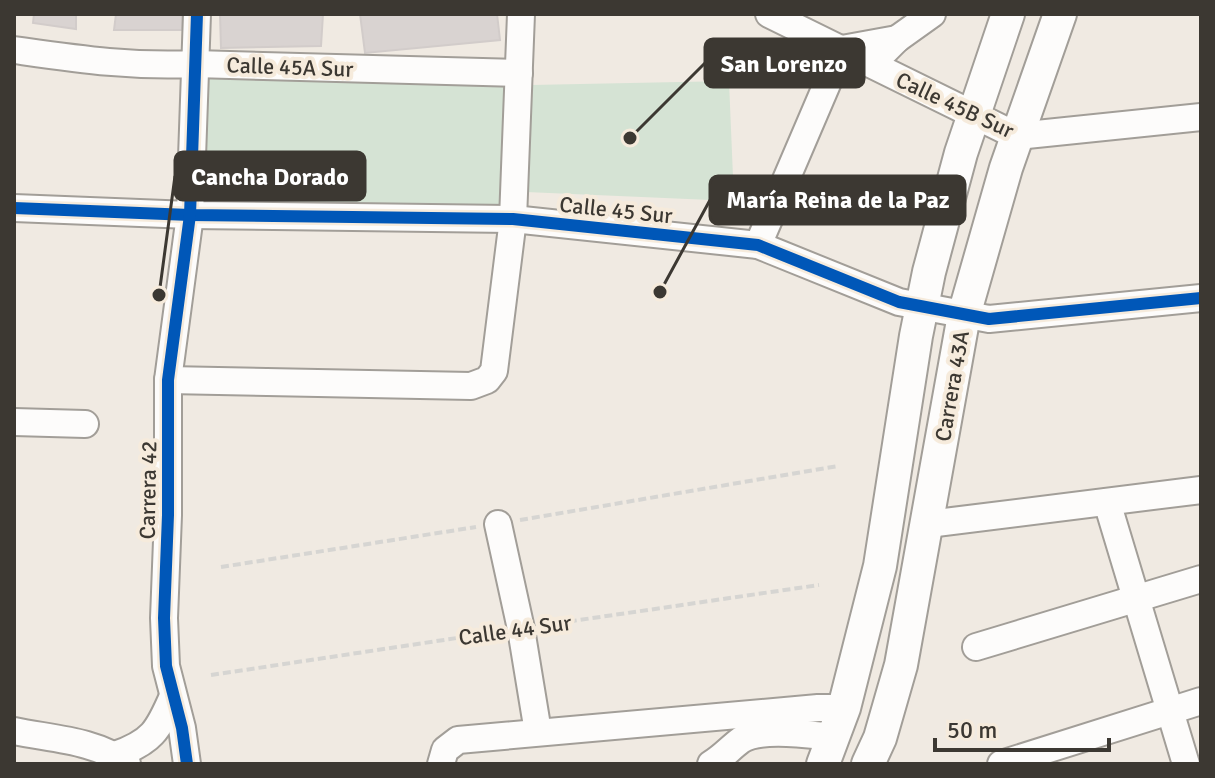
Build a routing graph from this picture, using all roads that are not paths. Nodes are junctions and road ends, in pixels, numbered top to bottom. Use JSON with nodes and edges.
{"nodes":[{"id":1,"x":197,"y":14,"type":"edge"},
{"id":2,"x":521,"y":14,"type":"edge"},
{"id":3,"x":769,"y":14,"type":"edge"},
{"id":4,"x":932,"y":14,"type":"edge"},
{"id":5,"x":1008,"y":14,"type":"edge"},
{"id":6,"x":1060,"y":14,"type":"edge"},
{"id":7,"x":897,"y":39,"type":"junction"},
{"id":8,"x":842,"y":49,"type":"junction"},
{"id":9,"x":14,"y":50,"type":"edge"},
{"id":10,"x":195,"y":64,"type":"junction"},
{"id":11,"x":871,"y":65,"type":"junction"},
{"id":12,"x":152,"y":66,"type":"junction"},
{"id":13,"x":519,"y":73,"type":"junction"},
{"id":14,"x":973,"y":115,"type":"junction"},
{"id":15,"x":194,"y":117,"type":"junction"},
{"id":16,"x":1201,"y":117,"type":"edge"},
{"id":17,"x":1017,"y":136,"type":"junction"},
{"id":18,"x":14,"y":208,"type":"edge"},
{"id":19,"x":190,"y":215,"type":"junction"},
{"id":20,"x":513,"y":219,"type":"junction"},
{"id":21,"x":758,"y":245,"type":"junction"},
{"id":22,"x":1201,"y":298,"type":"edge"},
{"id":23,"x":922,"y":306,"type":"junction"},
{"id":24,"x":964,"y":315,"type":"junction"},
{"id":25,"x":168,"y":380,"type":"junction"},
{"id":26,"x":14,"y":422,"type":"edge"},
{"id":27,"x":85,"y":424,"type":"dead end"},
{"id":28,"x":1201,"y":490,"type":"edge"},
{"id":29,"x":1107,"y":502,"type":"junction"},
{"id":30,"x":498,"y":524,"type":"road end"},
{"id":31,"x":928,"y":524,"type":"junction"},
{"id":32,"x":1201,"y":579,"type":"edge"},
{"id":33,"x":1137,"y":599,"type":"junction"},
{"id":34,"x":976,"y":647,"type":"dead end"},
{"id":35,"x":173,"y":696,"type":"junction"},
{"id":36,"x":1201,"y":701,"type":"edge"},
{"id":37,"x":1170,"y":710,"type":"junction"},
{"id":38,"x":14,"y":731,"type":"edge"},
{"id":39,"x":538,"y":732,"type":"junction"},
{"id":40,"x":834,"y":737,"type":"edge"},
{"id":41,"x":121,"y":760,"type":"edge"},
{"id":42,"x":187,"y":764,"type":"edge"},
{"id":43,"x":441,"y":764,"type":"edge"},
{"id":44,"x":711,"y":764,"type":"edge"},
{"id":45,"x":868,"y":764,"type":"edge"},
{"id":46,"x":1001,"y":764,"type":"edge"},
{"id":47,"x":1186,"y":764,"type":"edge"}],
"edges":[{"from":1,"to":10,"type":"street","name":"Carrera 42"},
{"from":2,"to":13,"type":"street"},
{"from":3,"to":8,"type":"street","name":"Calle 45B Sur"},
{"from":4,"to":7,"type":"street"},
{"from":5,"to":14,"type":"main road","name":"Carrera 43A"},
{"from":6,"to":17,"type":"main road","name":"Carrera 43A"},
{"from":7,"to":8,"type":"street"},
{"from":7,"to":11,"type":"street"},
{"from":8,"to":11,"type":"street","name":"Calle 45B Sur"},
{"from":8,"to":21,"type":"street"},
{"from":9,"to":12,"type":"street","name":"Calle 45A Sur"},
{"from":10,"to":12,"type":"street","name":"Calle 45A Sur"},
{"from":10,"to":13,"type":"street","name":"Calle 45A Sur"},
{"from":10,"to":15,"type":"street","name":"Carrera 42"},
{"from":11,"to":14,"type":"street","name":"Calle 45B Sur"},
{"from":12,"to":15,"type":"street"},
{"from":13,"to":20,"type":"street"},
{"from":14,"to":17,"type":"street","name":"Calle 45B Sur"},
{"from":14,"to":23,"type":"main road","name":"Carrera 43A"},
{"from":15,"to":19,"type":"street","name":"Carrera 42"},
{"from":16,"to":17,"type":"street","name":"Calle 45B Sur"},
{"from":17,"to":24,"type":"main road","name":"Carrera 43A"},
{"from":18,"to":19,"type":"street","name":"Calle 45 Sur"},
{"from":19,"to":20,"type":"street","name":"Calle 45 Sur"},
{"from":19,"to":25,"type":"street","name":"Carrera 42"},
{"from":20,"to":21,"type":"street","name":"Calle 45 Sur"},
{"from":20,"to":25,"type":"street"},
{"from":21,"to":23,"type":"street","name":"Calle 45 Sur"},
{"from":22,"to":24,"type":"street","name":"Calle 45 Sur"},
{"from":23,"to":24,"type":"street","name":"Calle 45 Sur"},
{"from":23,"to":40,"type":"main road","name":"Carrera 43A"},
{"from":24,"to":31,"type":"main road","name":"Carrera 43A"},
{"from":25,"to":35,"type":"street","name":"Carrera 42"},
{"from":26,"to":27,"type":"street"},
{"from":28,"to":29,"type":"street"},
{"from":29,"to":31,"type":"street"},
{"from":29,"to":33,"type":"street"},
{"from":30,"to":39,"type":"street"},
{"from":31,"to":45,"type":"main road","name":"Carrera 43A"},
{"from":32,"to":33,"type":"street"},
{"from":33,"to":34,"type":"street"},
{"from":33,"to":37,"type":"street"},
{"from":35,"to":41,"type":"street"},
{"from":35,"to":42,"type":"street","name":"Carrera 42"},
{"from":36,"to":37,"type":"street"},
{"from":37,"to":46,"type":"street"},
{"from":37,"to":47,"type":"street"},
{"from":38,"to":41,"type":"street"},
{"from":39,"to":40,"type":"street"},
{"from":39,"to":43,"type":"street"},
{"from":40,"to":44,"type":"street"}]}
